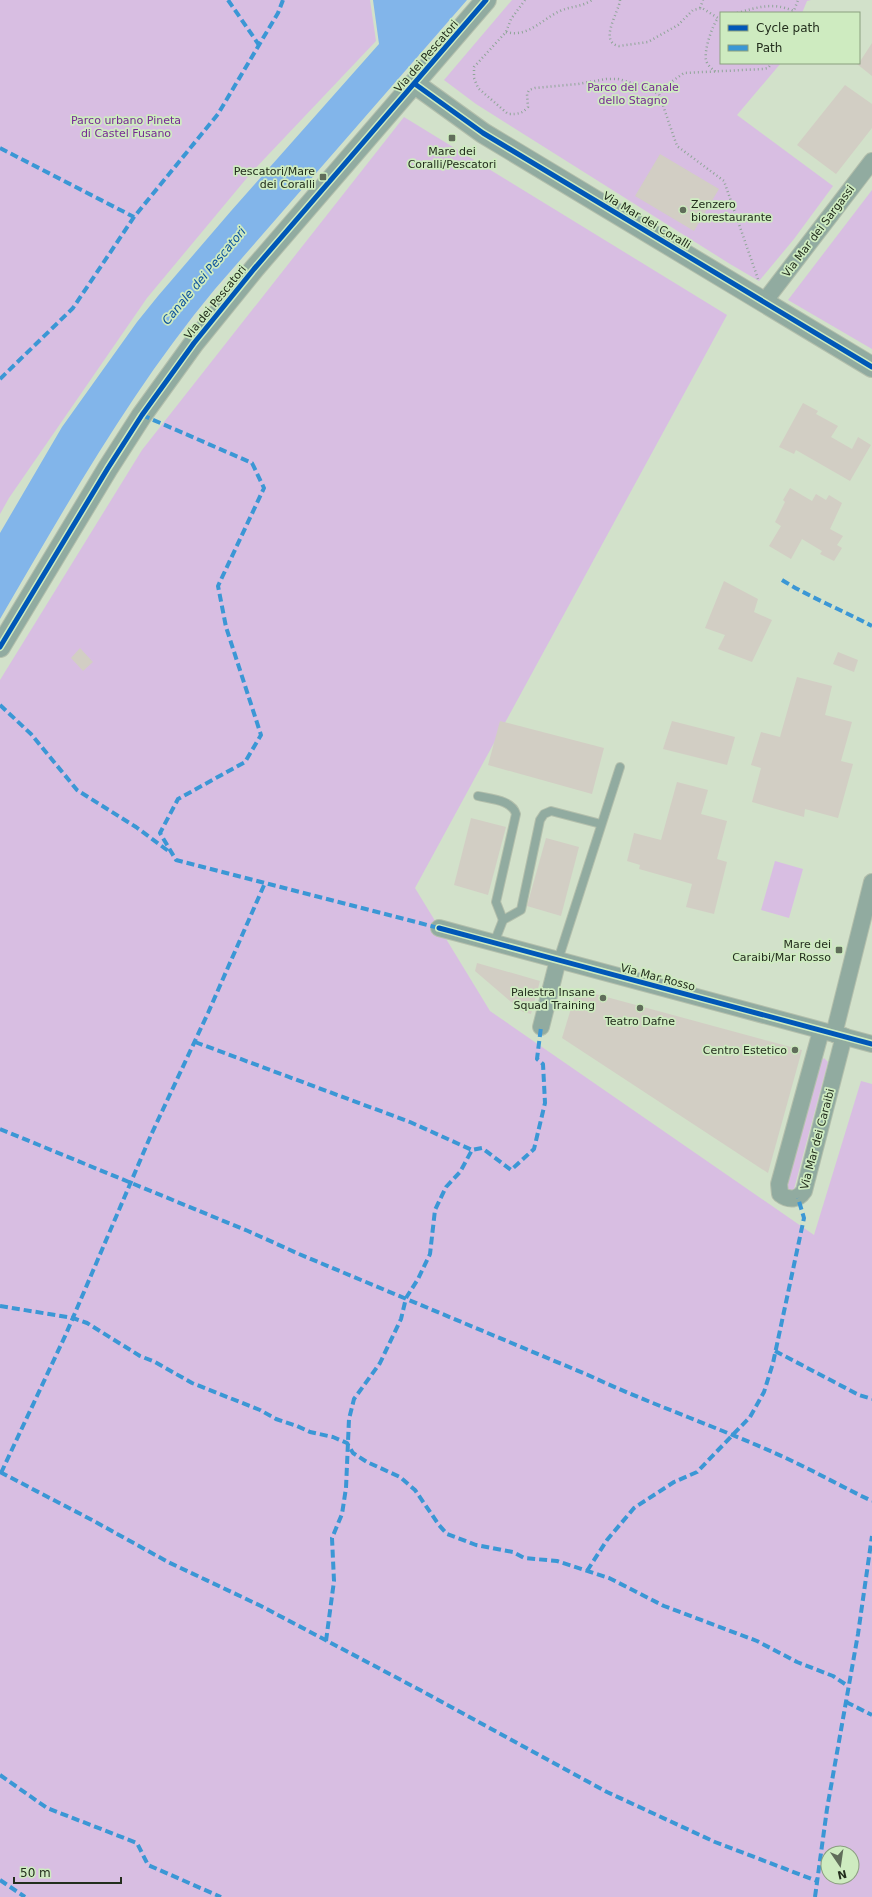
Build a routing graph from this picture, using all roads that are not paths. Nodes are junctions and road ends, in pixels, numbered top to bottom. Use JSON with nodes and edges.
{"nodes":[{"id":1,"x":486,"y":0,"type":"edge"},
{"id":2,"x":415,"y":84,"type":"junction"},
{"id":3,"x":872,"y":161,"type":"edge"},
{"id":4,"x":765,"y":301,"type":"junction"},
{"id":5,"x":872,"y":367,"type":"edge"},
{"id":6,"x":0,"y":647,"type":"edge"},
{"id":7,"x":620,"y":767,"type":"dead end"},
{"id":8,"x":478,"y":796,"type":"dead end"},
{"id":9,"x":601,"y":824,"type":"junction"},
{"id":10,"x":872,"y":882,"type":"edge"},
{"id":11,"x":503,"y":920,"type":"junction"},
{"id":12,"x":439,"y":928,"type":"dead end"},
{"id":13,"x":494,"y":944,"type":"junction"},
{"id":14,"x":558,"y":960,"type":"junction"},
{"id":15,"x":541,"y":1027,"type":"dead end"},
{"id":16,"x":833,"y":1034,"type":"junction"},
{"id":17,"x":872,"y":1044,"type":"edge"}],
"edges":[{"from":1,"to":2,"type":"street","name":"Via dei Pescatori"},
{"from":2,"to":4,"type":"street","name":"Via Mar dei Coralli"},
{"from":2,"to":6,"type":"street","name":"Via dei Pescatori"},
{"from":3,"to":4,"type":"street","name":"Via Mar dei Sargassi"},
{"from":4,"to":5,"type":"street","name":"Via Mar dei Coralli"},
{"from":7,"to":9,"type":"lane"},
{"from":8,"to":11,"type":"lane"},
{"from":9,"to":11,"type":"lane"},
{"from":9,"to":14,"type":"lane"},
{"from":10,"to":16,"type":"street","name":"Via Mar dei Caraibi"},
{"from":11,"to":13,"type":"lane"},
{"from":12,"to":13,"type":"street","name":"Via Mar Rosso"},
{"from":13,"to":14,"type":"street","name":"Via Mar Rosso"},
{"from":14,"to":15,"type":"street"},
{"from":14,"to":16,"type":"street","name":"Via Mar Rosso"},
{"from":16,"to":16,"type":"street","name":"Via Mar dei Caraibi"},
{"from":16,"to":17,"type":"street","name":"Via Mar Rosso"}]}
